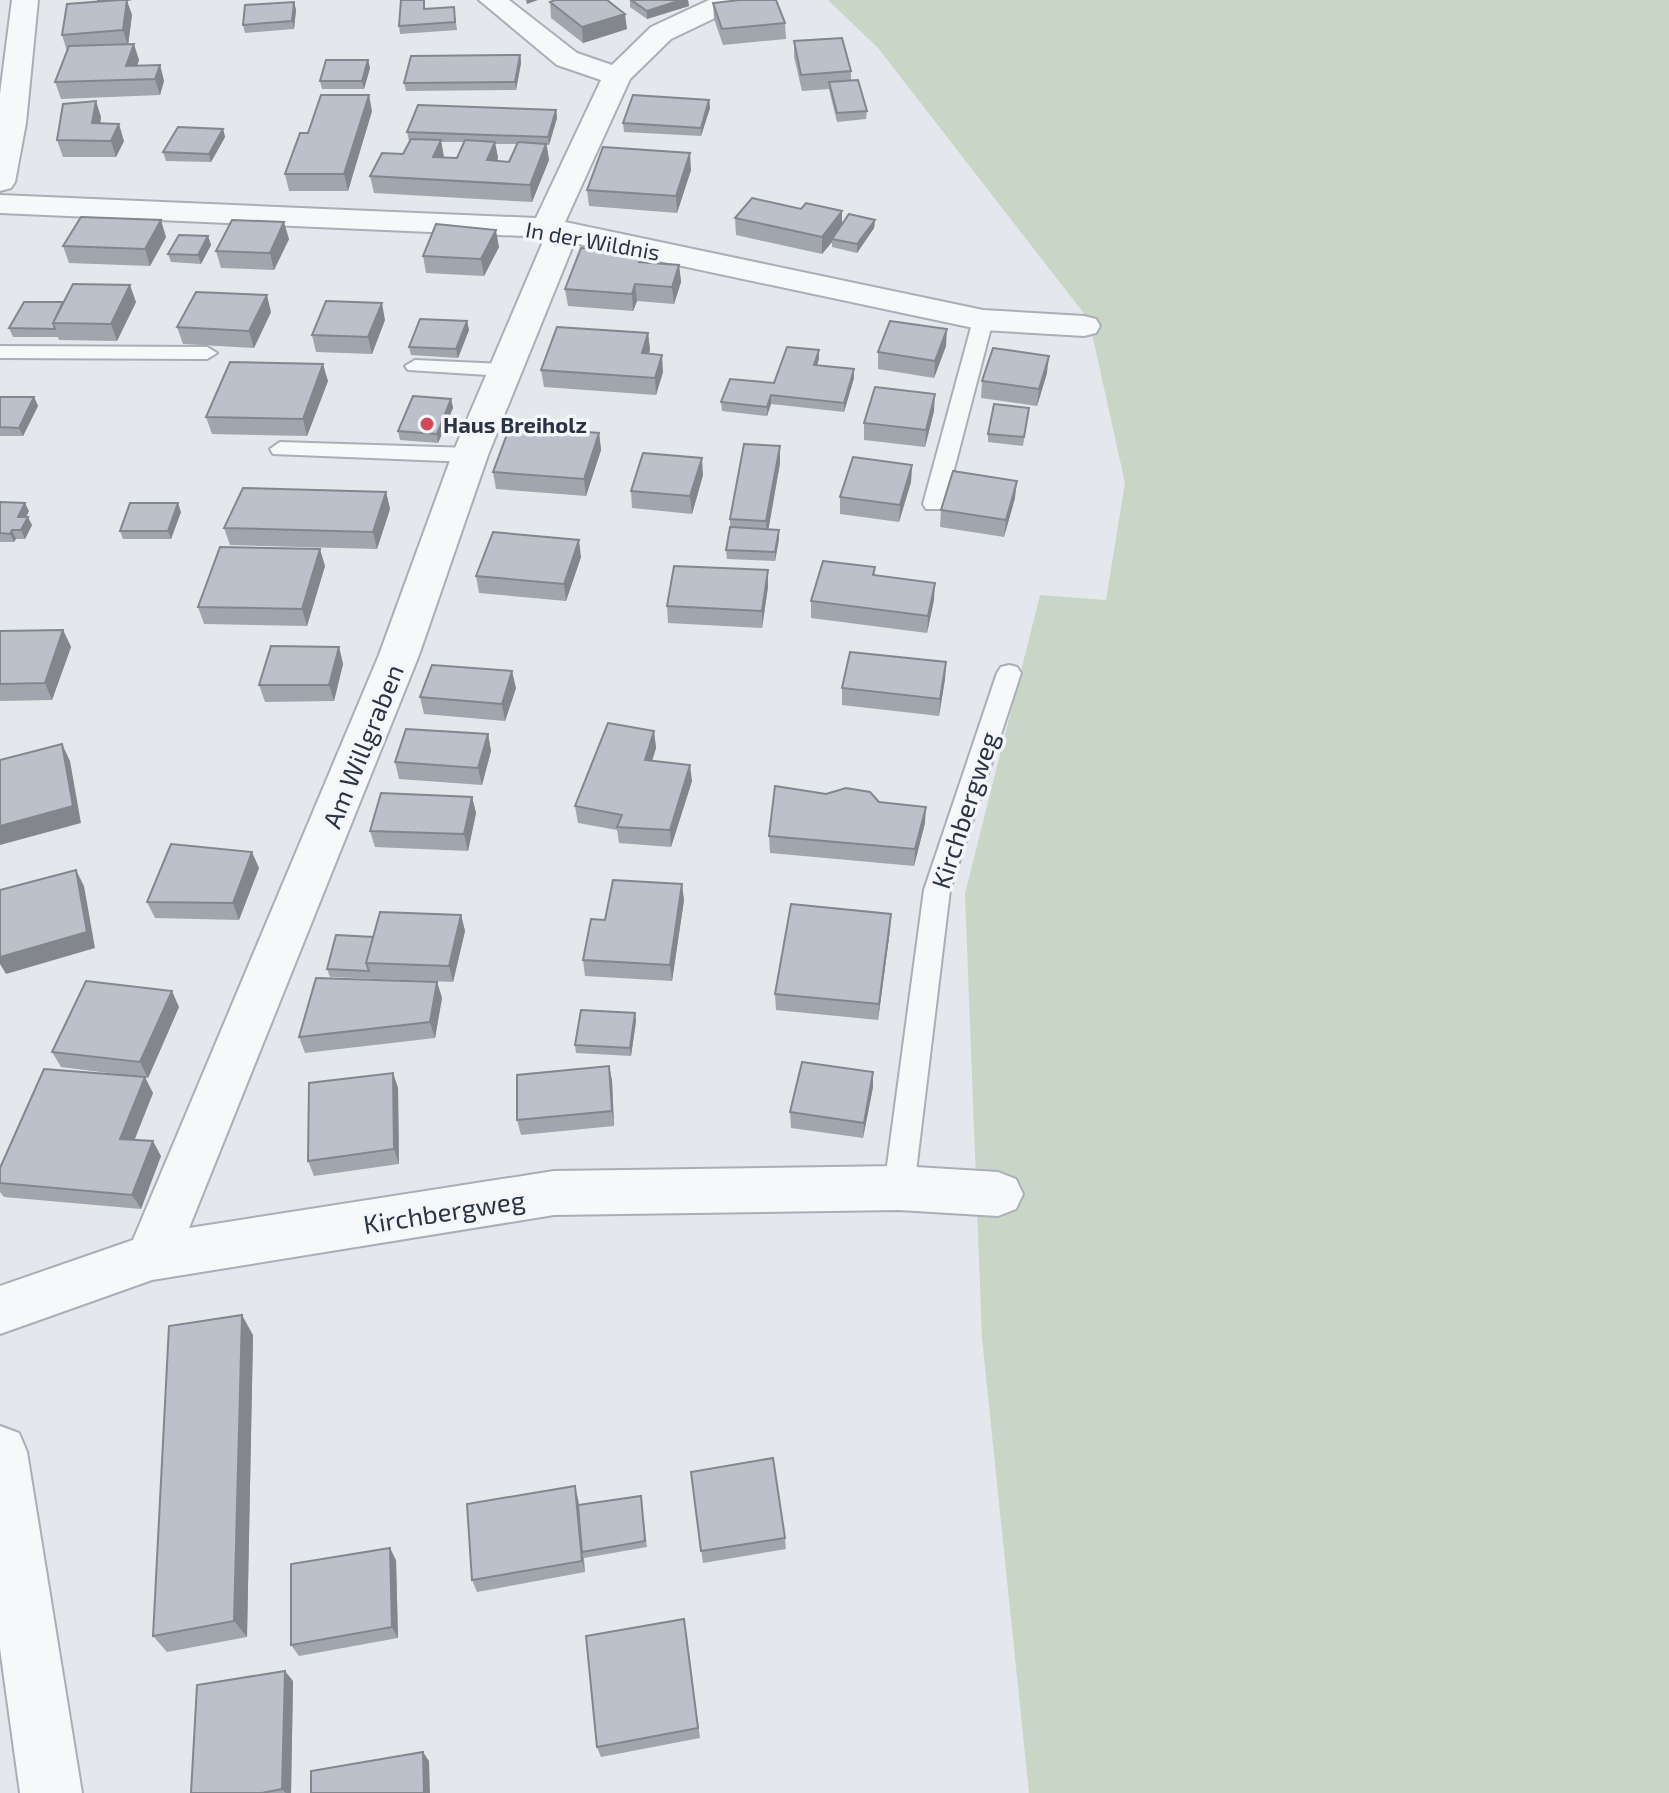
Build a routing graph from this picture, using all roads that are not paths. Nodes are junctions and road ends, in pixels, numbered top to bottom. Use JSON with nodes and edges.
{"nodes":[{"id":1,"x":25,"y":0,"type":"edge"},
{"id":2,"x":492,"y":0,"type":"edge"},
{"id":3,"x":731,"y":0,"type":"edge"},
{"id":4,"x":617,"y":76,"type":"junction"},
{"id":5,"x":0,"y":182,"type":"edge"},
{"id":6,"x":0,"y":204,"type":"edge"},
{"id":7,"x":555,"y":230,"type":"junction"},
{"id":8,"x":983,"y":320,"type":"junction"},
{"id":9,"x":1084,"y":326,"type":"dead end"},
{"id":10,"x":0,"y":352,"type":"edge"},
{"id":11,"x":207,"y":353,"type":"edge"},
{"id":12,"x":415,"y":366,"type":"dead end"},
{"id":13,"x":504,"y":370,"type":"junction"},
{"id":14,"x":280,"y":449,"type":"dead end"},
{"id":15,"x":470,"y":455,"type":"junction"},
{"id":16,"x":934,"y":504,"type":"dead end"},
{"id":17,"x":1009,"y":673,"type":"dead end"},
{"id":18,"x":899,"y":1188,"type":"junction"},
{"id":19,"x":998,"y":1194,"type":"dead end"},
{"id":20,"x":152,"y":1257,"type":"junction"},
{"id":21,"x":0,"y":1310,"type":"edge"},
{"id":22,"x":0,"y":1452,"type":"edge"},
{"id":23,"x":51,"y":1793,"type":"edge"}],
"edges":[{"from":1,"to":5,"type":"street"},
{"from":2,"to":4,"type":"street"},
{"from":3,"to":4,"type":"street"},
{"from":4,"to":7,"type":"street","name":"Am Willgraben"},
{"from":6,"to":7,"type":"street","name":"In der Wildnis"},
{"from":7,"to":8,"type":"street","name":"In der Wildnis"},
{"from":7,"to":13,"type":"street","name":"Am Willgraben"},
{"from":8,"to":9,"type":"street","name":"In der Wildnis"},
{"from":8,"to":16,"type":"lane"},
{"from":10,"to":11,"type":"lane"},
{"from":12,"to":13,"type":"lane"},
{"from":13,"to":15,"type":"street","name":"Am Willgraben"},
{"from":14,"to":15,"type":"lane"},
{"from":15,"to":20,"type":"street","name":"Am Willgraben"},
{"from":17,"to":18,"type":"lane","name":"Kirchbergweg"},
{"from":18,"to":19,"type":"street","name":"Kirchbergweg"},
{"from":18,"to":20,"type":"street","name":"Kirchbergweg"},
{"from":20,"to":21,"type":"street","name":"Kirchbergweg"},
{"from":22,"to":23,"type":"street"}]}
